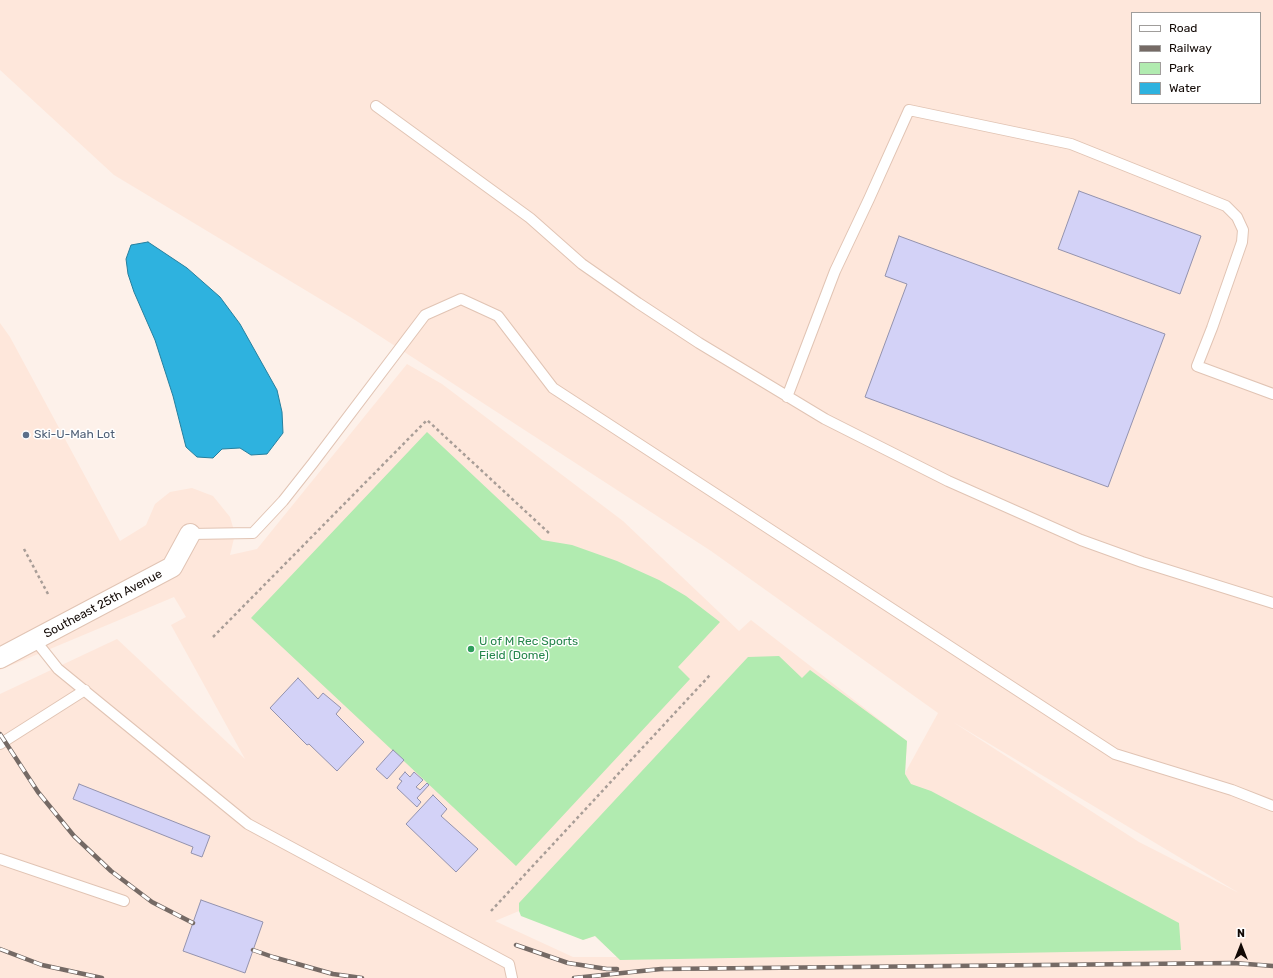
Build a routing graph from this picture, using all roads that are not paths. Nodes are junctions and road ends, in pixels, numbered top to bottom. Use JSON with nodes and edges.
{"nodes":[{"id":1,"x":376,"y":106,"type":"dead end"},
{"id":2,"x":1273,"y":394,"type":"edge"},
{"id":3,"x":787,"y":397,"type":"junction"},
{"id":4,"x":190,"y":534,"type":"joint"},
{"id":5,"x":1273,"y":603,"type":"edge"},
{"id":6,"x":35,"y":640,"type":"junction"},
{"id":7,"x":0,"y":658,"type":"edge"},
{"id":8,"x":85,"y":690,"type":"junction"},
{"id":9,"x":0,"y":744,"type":"edge"},
{"id":10,"x":1273,"y":806,"type":"edge"},
{"id":11,"x":0,"y":859,"type":"edge"},
{"id":12,"x":124,"y":901,"type":"dead end"},
{"id":13,"x":512,"y":978,"type":"edge"}],
"edges":[{"from":1,"to":3,"type":"lane"},
{"from":2,"to":3,"type":"lane"},
{"from":3,"to":5,"type":"lane"},
{"from":4,"to":6,"type":"street","name":"Southeast 25th Avenue"},
{"from":4,"to":10,"type":"lane"},
{"from":6,"to":7,"type":"street","name":"Southeast 25th Avenue"},
{"from":6,"to":8,"type":"lane"},
{"from":8,"to":9,"type":"lane"},
{"from":8,"to":13,"type":"lane"},
{"from":11,"to":12,"type":"lane"}]}
